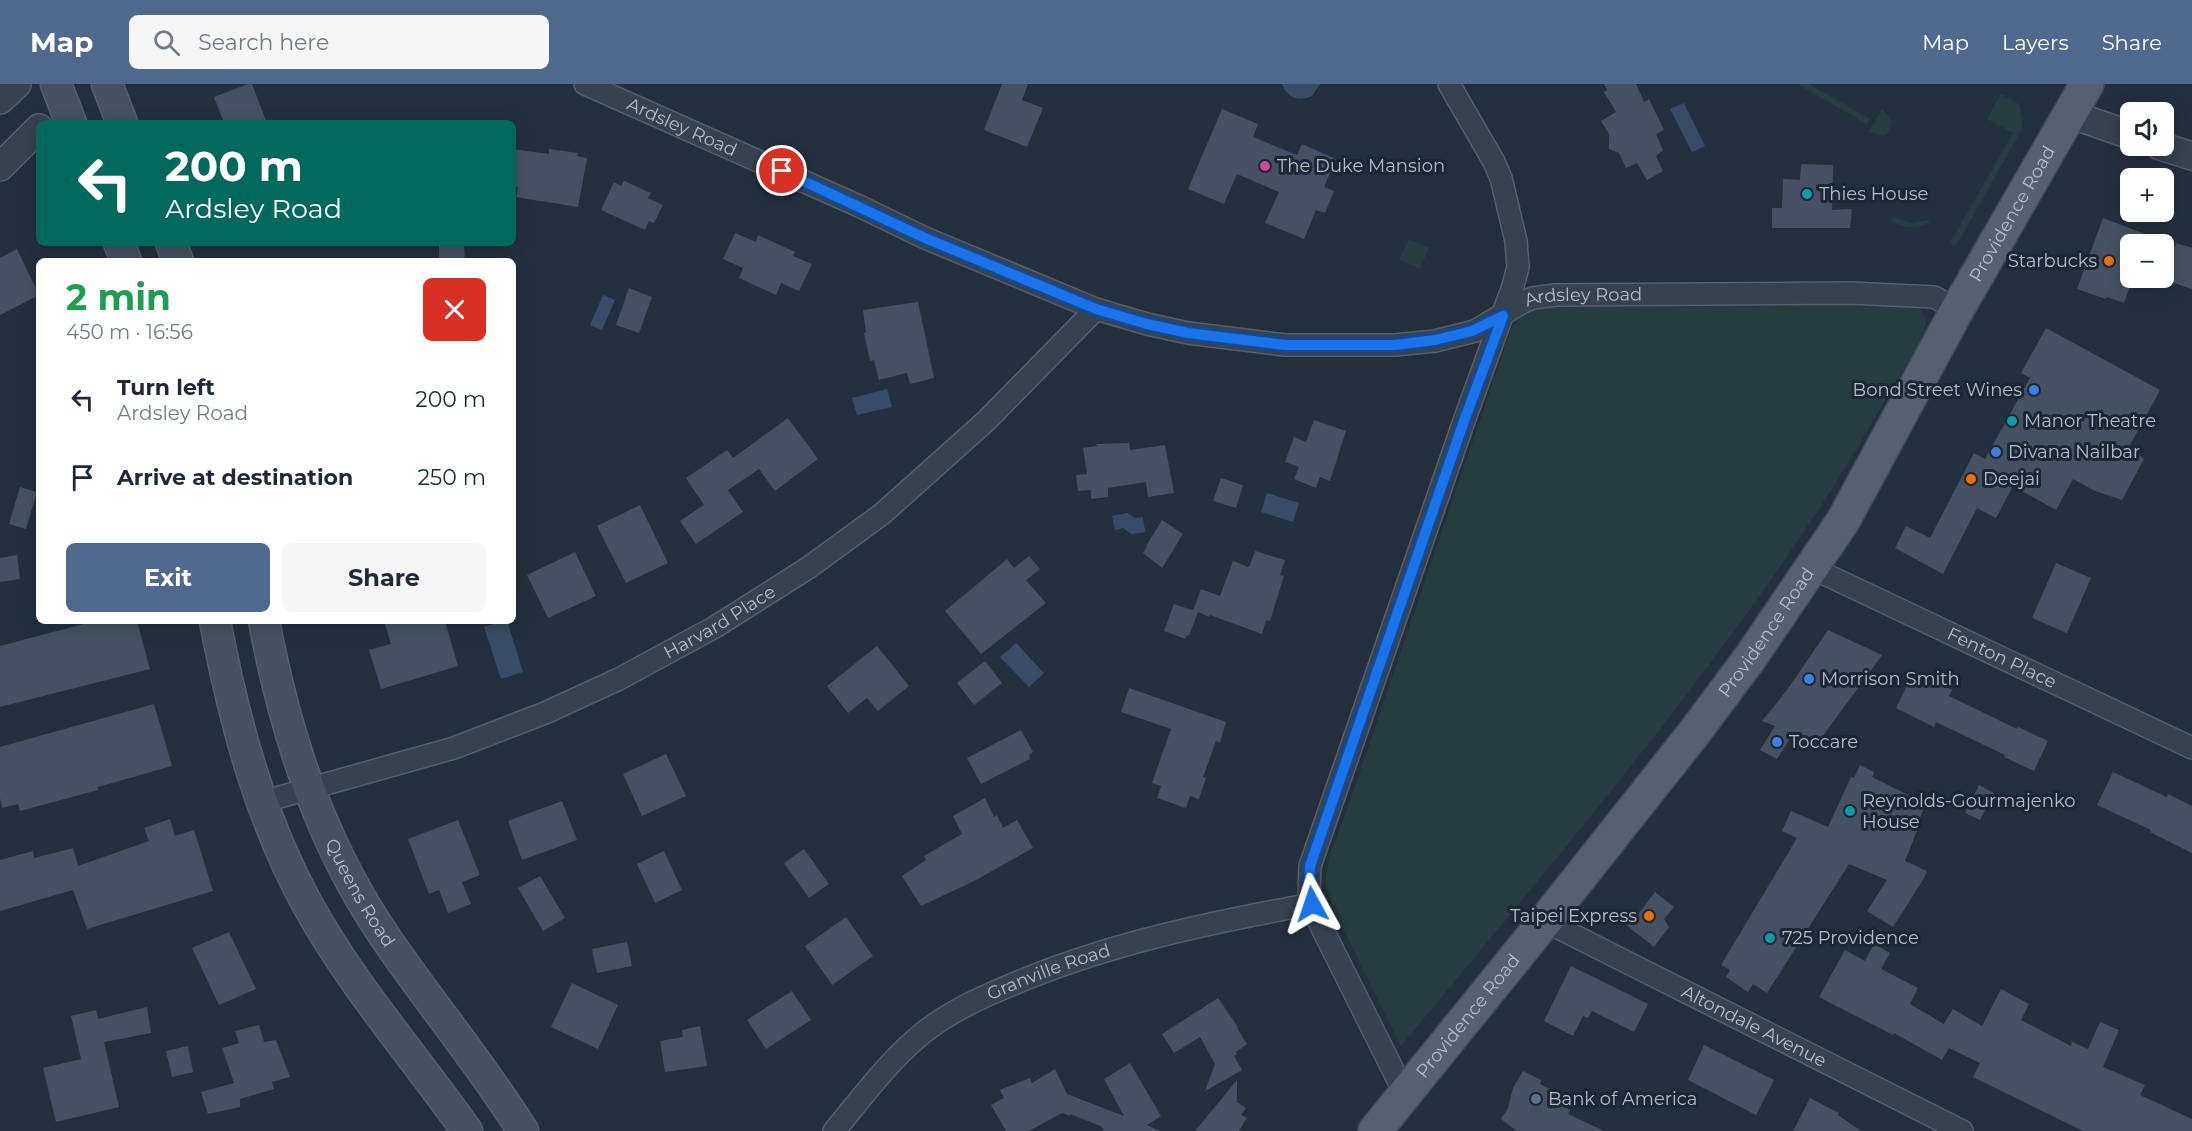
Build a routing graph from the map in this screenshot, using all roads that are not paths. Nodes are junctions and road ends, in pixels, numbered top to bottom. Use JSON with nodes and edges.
{"nodes":[{"id":1,"x":17,"y":84,"type":"edge"},
{"id":2,"x":107,"y":84,"type":"edge"},
{"id":3,"x":585,"y":84,"type":"edge"},
{"id":4,"x":1449,"y":84,"type":"edge"},
{"id":5,"x":2087,"y":84,"type":"edge"},
{"id":6,"x":65,"y":98,"type":"edge"},
{"id":7,"x":0,"y":100,"type":"edge"},
{"id":8,"x":2070,"y":114,"type":"junction"},
{"id":9,"x":46,"y":120,"type":"edge"},
{"id":10,"x":121,"y":120,"type":"edge"},
{"id":11,"x":36,"y":131,"type":"edge"},
{"id":12,"x":2120,"y":132,"type":"edge"},
{"id":13,"x":2174,"y":150,"type":"edge"},
{"id":14,"x":2192,"y":156,"type":"edge"},
{"id":15,"x":0,"y":167,"type":"edge"},
{"id":16,"x":1096,"y":309,"type":"junction"},
{"id":17,"x":1957,"y":310,"type":"junction"},
{"id":18,"x":1503,"y":316,"type":"junction"},
{"id":19,"x":1812,"y":568,"type":"junction"},
{"id":20,"x":216,"y":624,"type":"edge"},
{"id":21,"x":265,"y":624,"type":"edge"},
{"id":22,"x":2192,"y":748,"type":"edge"},
{"id":23,"x":308,"y":789,"type":"junction"},
{"id":24,"x":262,"y":802,"type":"junction"},
{"id":25,"x":1312,"y":904,"type":"junction"},
{"id":26,"x":1545,"y":921,"type":"junction"},
{"id":27,"x":1405,"y":1094,"type":"junction"},
{"id":28,"x":467,"y":1131,"type":"edge"},
{"id":29,"x":522,"y":1131,"type":"edge"},
{"id":30,"x":834,"y":1131,"type":"edge"},
{"id":31,"x":1375,"y":1131,"type":"edge"},
{"id":32,"x":1962,"y":1131,"type":"edge"}],
"edges":[{"from":1,"to":7,"type":"street"},
{"from":2,"to":10,"type":"main road"},
{"from":3,"to":16,"type":"street","name":"Ardsley Road"},
{"from":4,"to":18,"type":"street"},
{"from":5,"to":8,"type":"main road","name":"Providence Road"},
{"from":6,"to":9,"type":"street"},
{"from":8,"to":12,"type":"street"},
{"from":8,"to":17,"type":"main road","name":"Providence Road"},
{"from":11,"to":15,"type":"street"},
{"from":13,"to":14,"type":"street"},
{"from":16,"to":18,"type":"street","name":"Ardsley Road"},
{"from":16,"to":23,"type":"street","name":"Harvard Place"},
{"from":17,"to":18,"type":"street","name":"Ardsley Road"},
{"from":17,"to":19,"type":"main road","name":"Providence Road"},
{"from":18,"to":25,"type":"street"},
{"from":19,"to":22,"type":"street","name":"Fenton Place"},
{"from":19,"to":26,"type":"main road","name":"Providence Road"},
{"from":20,"to":24,"type":"main road"},
{"from":21,"to":23,"type":"main road","name":"Queens Road"},
{"from":23,"to":24,"type":"street","name":"Harvard Place"},
{"from":23,"to":29,"type":"main road","name":"Queens Road"},
{"from":24,"to":28,"type":"main road"},
{"from":25,"to":27,"type":"street"},
{"from":25,"to":30,"type":"street","name":"Granville Road"},
{"from":26,"to":27,"type":"main road","name":"Providence Road"},
{"from":26,"to":32,"type":"street","name":"Altondale Avenue"},
{"from":27,"to":31,"type":"main road","name":"Providence Road"}]}
